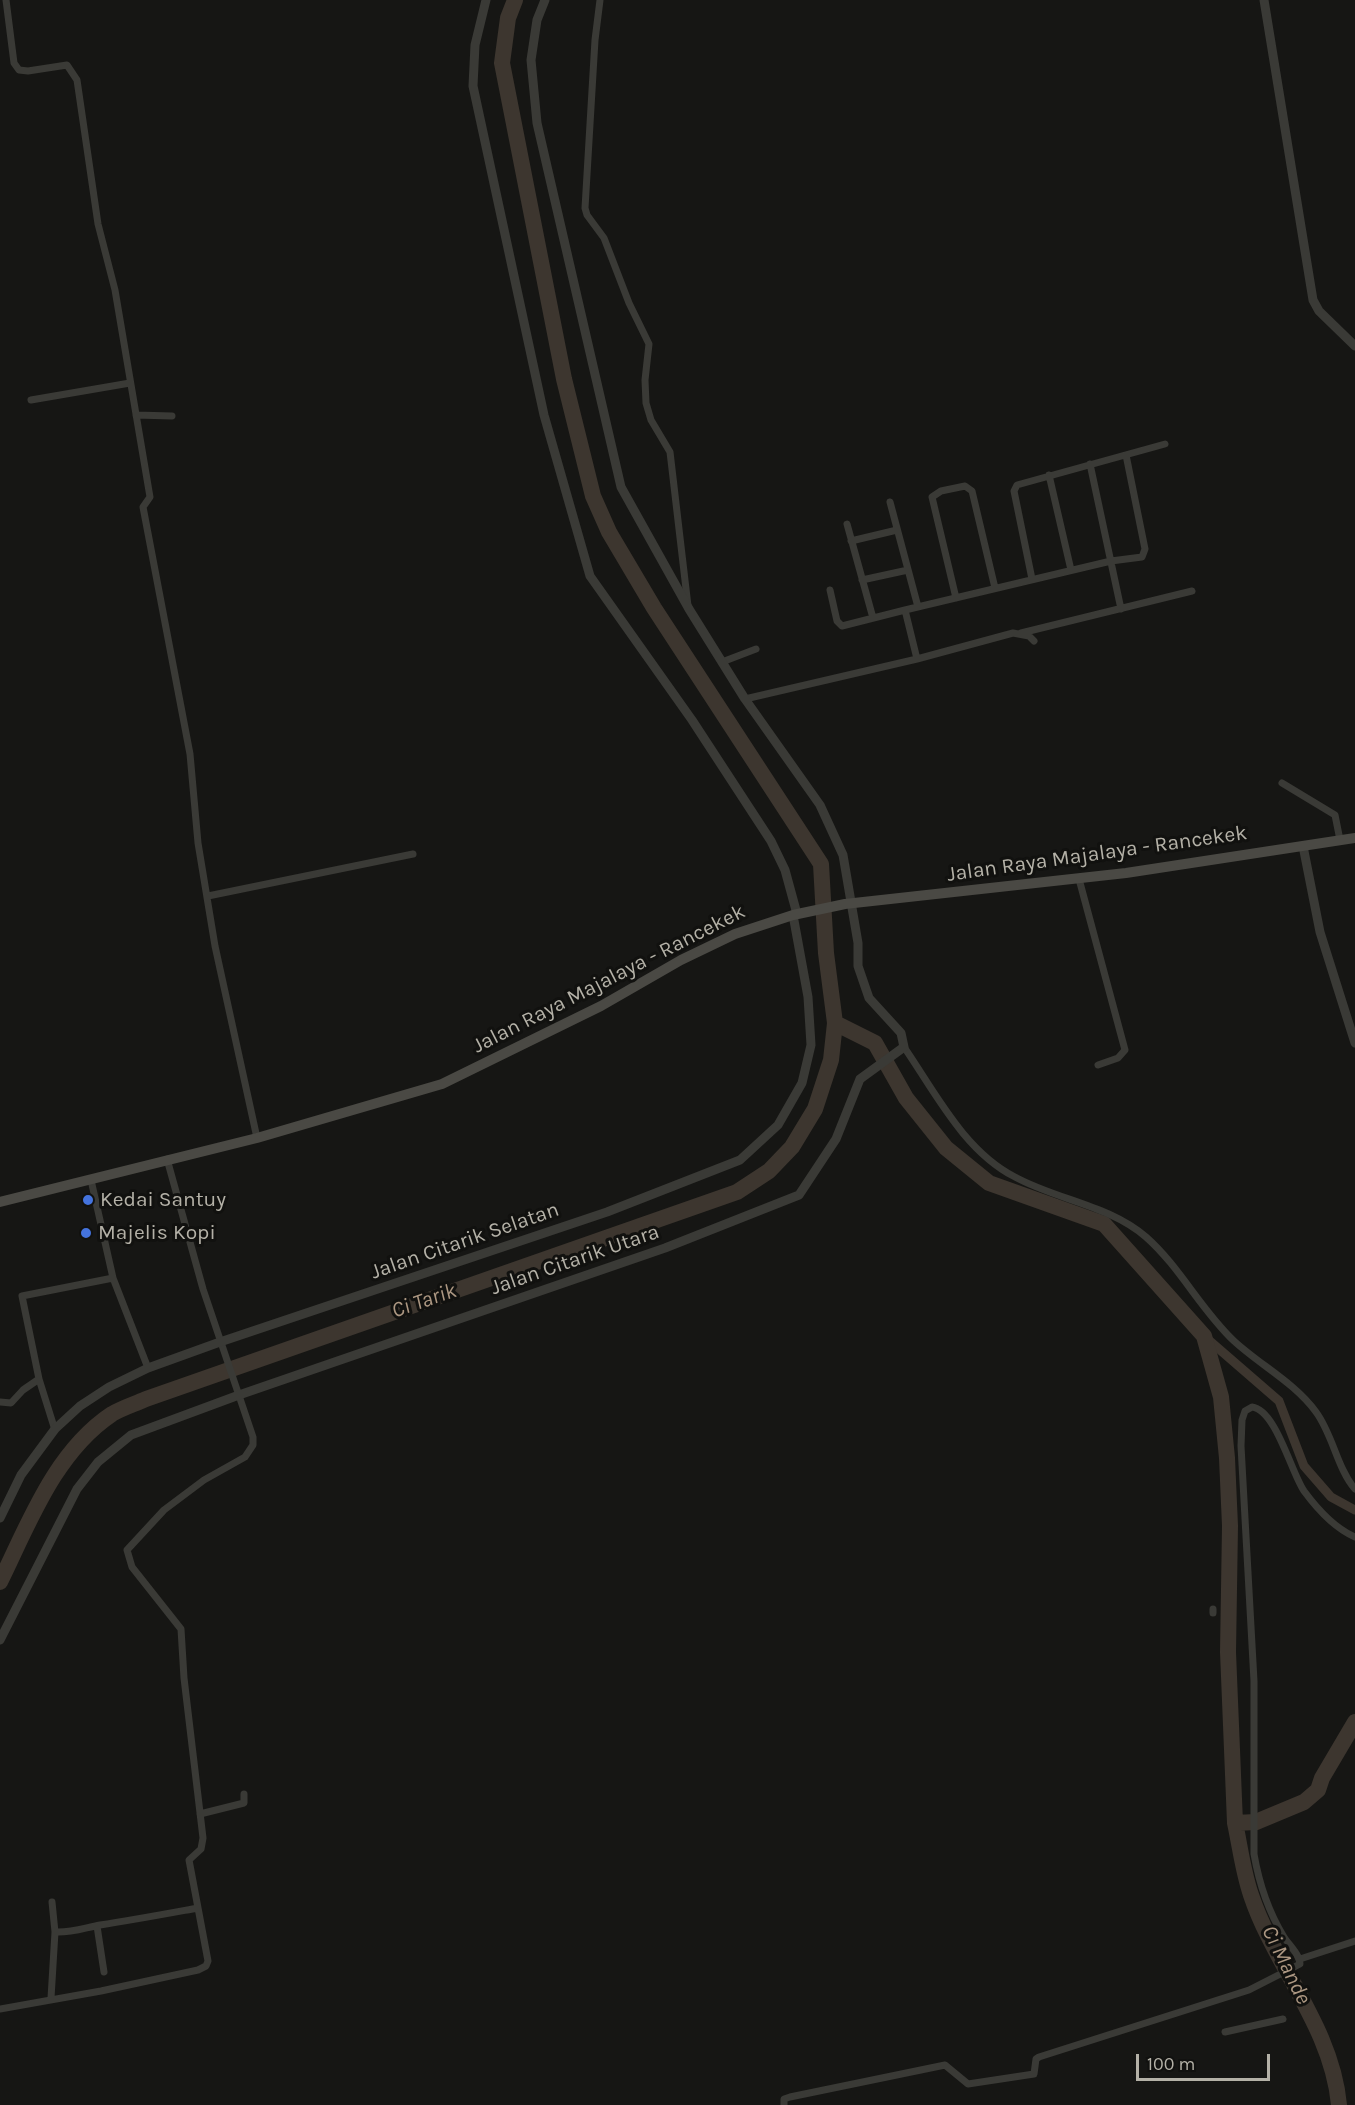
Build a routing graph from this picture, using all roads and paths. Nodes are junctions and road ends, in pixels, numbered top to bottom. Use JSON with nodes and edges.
{"nodes":[{"id":1,"x":6,"y":0,"type":"edge"},
{"id":2,"x":486,"y":0,"type":"edge"},
{"id":3,"x":545,"y":0,"type":"edge"},
{"id":4,"x":600,"y":0,"type":"edge"},
{"id":5,"x":1264,"y":0,"type":"edge"},
{"id":6,"x":1355,"y":346,"type":"edge"},
{"id":7,"x":130,"y":383,"type":"junction"},
{"id":8,"x":31,"y":400,"type":"dead end"},
{"id":9,"x":136,"y":416,"type":"junction"},
{"id":10,"x":172,"y":416,"type":"dead end"},
{"id":11,"x":1165,"y":444,"type":"dead end"},
{"id":12,"x":1126,"y":455,"type":"junction"},
{"id":13,"x":1089,"y":464,"type":"junction"},
{"id":14,"x":1049,"y":475,"type":"junction"},
{"id":15,"x":890,"y":502,"type":"dead end"},
{"id":16,"x":847,"y":524,"type":"dead end"},
{"id":17,"x":897,"y":530,"type":"junction"},
{"id":18,"x":851,"y":542,"type":"junction"},
{"id":19,"x":1111,"y":561,"type":"junction"},
{"id":20,"x":908,"y":570,"type":"junction"},
{"id":21,"x":1071,"y":570,"type":"junction"},
{"id":22,"x":1032,"y":579,"type":"junction"},
{"id":23,"x":861,"y":580,"type":"junction"},
{"id":24,"x":995,"y":588,"type":"junction"},
{"id":25,"x":830,"y":590,"type":"dead end"},
{"id":26,"x":1192,"y":591,"type":"dead end"},
{"id":27,"x":956,"y":598,"type":"junction"},
{"id":28,"x":918,"y":607,"type":"junction"},
{"id":29,"x":689,"y":609,"type":"junction"},
{"id":30,"x":1120,"y":609,"type":"junction"},
{"id":31,"x":904,"y":610,"type":"junction"},
{"id":32,"x":873,"y":618,"type":"junction"},
{"id":33,"x":1021,"y":633,"type":"junction"},
{"id":34,"x":1034,"y":641,"type":"dead end"},
{"id":35,"x":756,"y":649,"type":"dead end"},
{"id":36,"x":917,"y":659,"type":"junction"},
{"id":37,"x":722,"y":662,"type":"junction"},
{"id":38,"x":745,"y":699,"type":"junction"},
{"id":39,"x":1282,"y":783,"type":"dead end"},
{"id":40,"x":1355,"y":838,"type":"edge"},
{"id":41,"x":1340,"y":840,"type":"junction"},
{"id":42,"x":1303,"y":846,"type":"junction"},
{"id":43,"x":412,"y":854,"type":"dead end"},
{"id":44,"x":1079,"y":879,"type":"junction"},
{"id":45,"x":208,"y":896,"type":"junction"},
{"id":46,"x":849,"y":904,"type":"junction"},
{"id":47,"x":795,"y":914,"type":"junction"},
{"id":48,"x":1355,"y":1043,"type":"edge"},
{"id":49,"x":903,"y":1049,"type":"junction"},
{"id":50,"x":1098,"y":1065,"type":"dead end"},
{"id":51,"x":257,"y":1138,"type":"junction"},
{"id":52,"x":167,"y":1160,"type":"junction"},
{"id":53,"x":91,"y":1180,"type":"junction"},
{"id":54,"x":0,"y":1202,"type":"edge"},
{"id":55,"x":113,"y":1278,"type":"junction"},
{"id":56,"x":221,"y":1345,"type":"junction"},
{"id":57,"x":148,"y":1368,"type":"junction"},
{"id":58,"x":39,"y":1379,"type":"junction"},
{"id":59,"x":238,"y":1393,"type":"junction"},
{"id":60,"x":0,"y":1402,"type":"edge"},
{"id":61,"x":55,"y":1430,"type":"junction"},
{"id":62,"x":1355,"y":1489,"type":"edge"},
{"id":63,"x":0,"y":1518,"type":"edge"},
{"id":64,"x":1355,"y":1537,"type":"edge"},
{"id":65,"x":0,"y":1640,"type":"edge"},
{"id":66,"x":244,"y":1794,"type":"dead end"},
{"id":67,"x":200,"y":1814,"type":"junction"},
{"id":68,"x":52,"y":1902,"type":"dead end"},
{"id":69,"x":198,"y":1908,"type":"junction"},
{"id":70,"x":97,"y":1926,"type":"junction"},
{"id":71,"x":55,"y":1932,"type":"junction"},
{"id":72,"x":1355,"y":1941,"type":"edge"},
{"id":73,"x":1300,"y":1959,"type":"junction"},
{"id":74,"x":104,"y":1972,"type":"dead end"},
{"id":75,"x":51,"y":1998,"type":"junction"},
{"id":76,"x":0,"y":2009,"type":"edge"},
{"id":77,"x":1283,"y":2019,"type":"dead end"},
{"id":78,"x":1225,"y":2032,"type":"dead end"},
{"id":79,"x":784,"y":2105,"type":"edge"}],
"edges":[{"from":1,"to":7,"type":"street"},
{"from":2,"to":47,"type":"street","name":"Jalan Citarik Selatan"},
{"from":3,"to":29,"type":"street"},
{"from":4,"to":29,"type":"street"},
{"from":5,"to":6,"type":"street"},
{"from":7,"to":8,"type":"street"},
{"from":7,"to":9,"type":"street"},
{"from":9,"to":10,"type":"street"},
{"from":9,"to":45,"type":"street"},
{"from":11,"to":12,"type":"street"},
{"from":12,"to":13,"type":"street"},
{"from":12,"to":19,"type":"street"},
{"from":13,"to":14,"type":"street"},
{"from":13,"to":19,"type":"street"},
{"from":14,"to":21,"type":"street"},
{"from":14,"to":22,"type":"street"},
{"from":15,"to":17,"type":"street"},
{"from":16,"to":18,"type":"street"},
{"from":17,"to":18,"type":"street"},
{"from":17,"to":20,"type":"street"},
{"from":18,"to":23,"type":"street"},
{"from":19,"to":21,"type":"street"},
{"from":19,"to":30,"type":"street"},
{"from":20,"to":23,"type":"street"},
{"from":20,"to":28,"type":"street"},
{"from":21,"to":22,"type":"street"},
{"from":22,"to":24,"type":"street"},
{"from":23,"to":32,"type":"street"},
{"from":24,"to":27,"type":"street"},
{"from":24,"to":27,"type":"street"},
{"from":25,"to":32,"type":"street"},
{"from":26,"to":30,"type":"street"},
{"from":27,"to":28,"type":"street"},
{"from":28,"to":31,"type":"street"},
{"from":29,"to":37,"type":"street"},
{"from":30,"to":33,"type":"street"},
{"from":31,"to":32,"type":"street"},
{"from":31,"to":36,"type":"street"},
{"from":33,"to":34,"type":"street"},
{"from":33,"to":36,"type":"street"},
{"from":35,"to":37,"type":"street"},
{"from":36,"to":38,"type":"street"},
{"from":37,"to":38,"type":"street"},
{"from":38,"to":46,"type":"street"},
{"from":39,"to":41,"type":"street"},
{"from":40,"to":41,"type":"main road","name":"Jalan Raya Majalaya - Rancekek"},
{"from":41,"to":42,"type":"main road","name":"Jalan Raya Majalaya - Rancekek"},
{"from":42,"to":44,"type":"main road","name":"Jalan Raya Majalaya - Rancekek"},
{"from":42,"to":48,"type":"street"},
{"from":43,"to":45,"type":"street"},
{"from":44,"to":46,"type":"main road","name":"Jalan Raya Majalaya - Rancekek"},
{"from":44,"to":50,"type":"street"},
{"from":45,"to":51,"type":"street"},
{"from":46,"to":47,"type":"main road","name":"Jalan Raya Majalaya - Rancekek"},
{"from":46,"to":49,"type":"street"},
{"from":47,"to":51,"type":"main road","name":"Jalan Raya Majalaya - Rancekek"},
{"from":47,"to":56,"type":"street","name":"Jalan Citarik Selatan"},
{"from":49,"to":59,"type":"street","name":"Jalan Citarik Utara"},
{"from":49,"to":62,"type":"street"},
{"from":51,"to":52,"type":"main road","name":"Jalan Raya Majalaya - Rancekek"},
{"from":52,"to":53,"type":"main road","name":"Jalan Raya Majalaya - Rancekek"},
{"from":52,"to":56,"type":"street"},
{"from":53,"to":54,"type":"main road","name":"Jalan Raya Majalaya - Rancekek"},
{"from":53,"to":55,"type":"street"},
{"from":55,"to":57,"type":"street"},
{"from":55,"to":58,"type":"street"},
{"from":56,"to":57,"type":"street","name":"Jalan Citarik Selatan"},
{"from":56,"to":59,"type":"street"},
{"from":57,"to":61,"type":"street","name":"Jalan Citarik Selatan"},
{"from":58,"to":60,"type":"street"},
{"from":58,"to":61,"type":"street"},
{"from":59,"to":65,"type":"street","name":"Jalan Citarik Utara"},
{"from":59,"to":67,"type":"street"},
{"from":61,"to":63,"type":"street","name":"Jalan Citarik Selatan"},
{"from":64,"to":73,"type":"street"},
{"from":66,"to":67,"type":"street"},
{"from":67,"to":69,"type":"street"},
{"from":68,"to":71,"type":"street"},
{"from":69,"to":70,"type":"street"},
{"from":69,"to":75,"type":"street"},
{"from":70,"to":71,"type":"street"},
{"from":70,"to":74,"type":"street"},
{"from":71,"to":75,"type":"street"},
{"from":72,"to":73,"type":"street"},
{"from":73,"to":79,"type":"street"},
{"from":75,"to":76,"type":"street"},
{"from":77,"to":78,"type":"street"}]}
